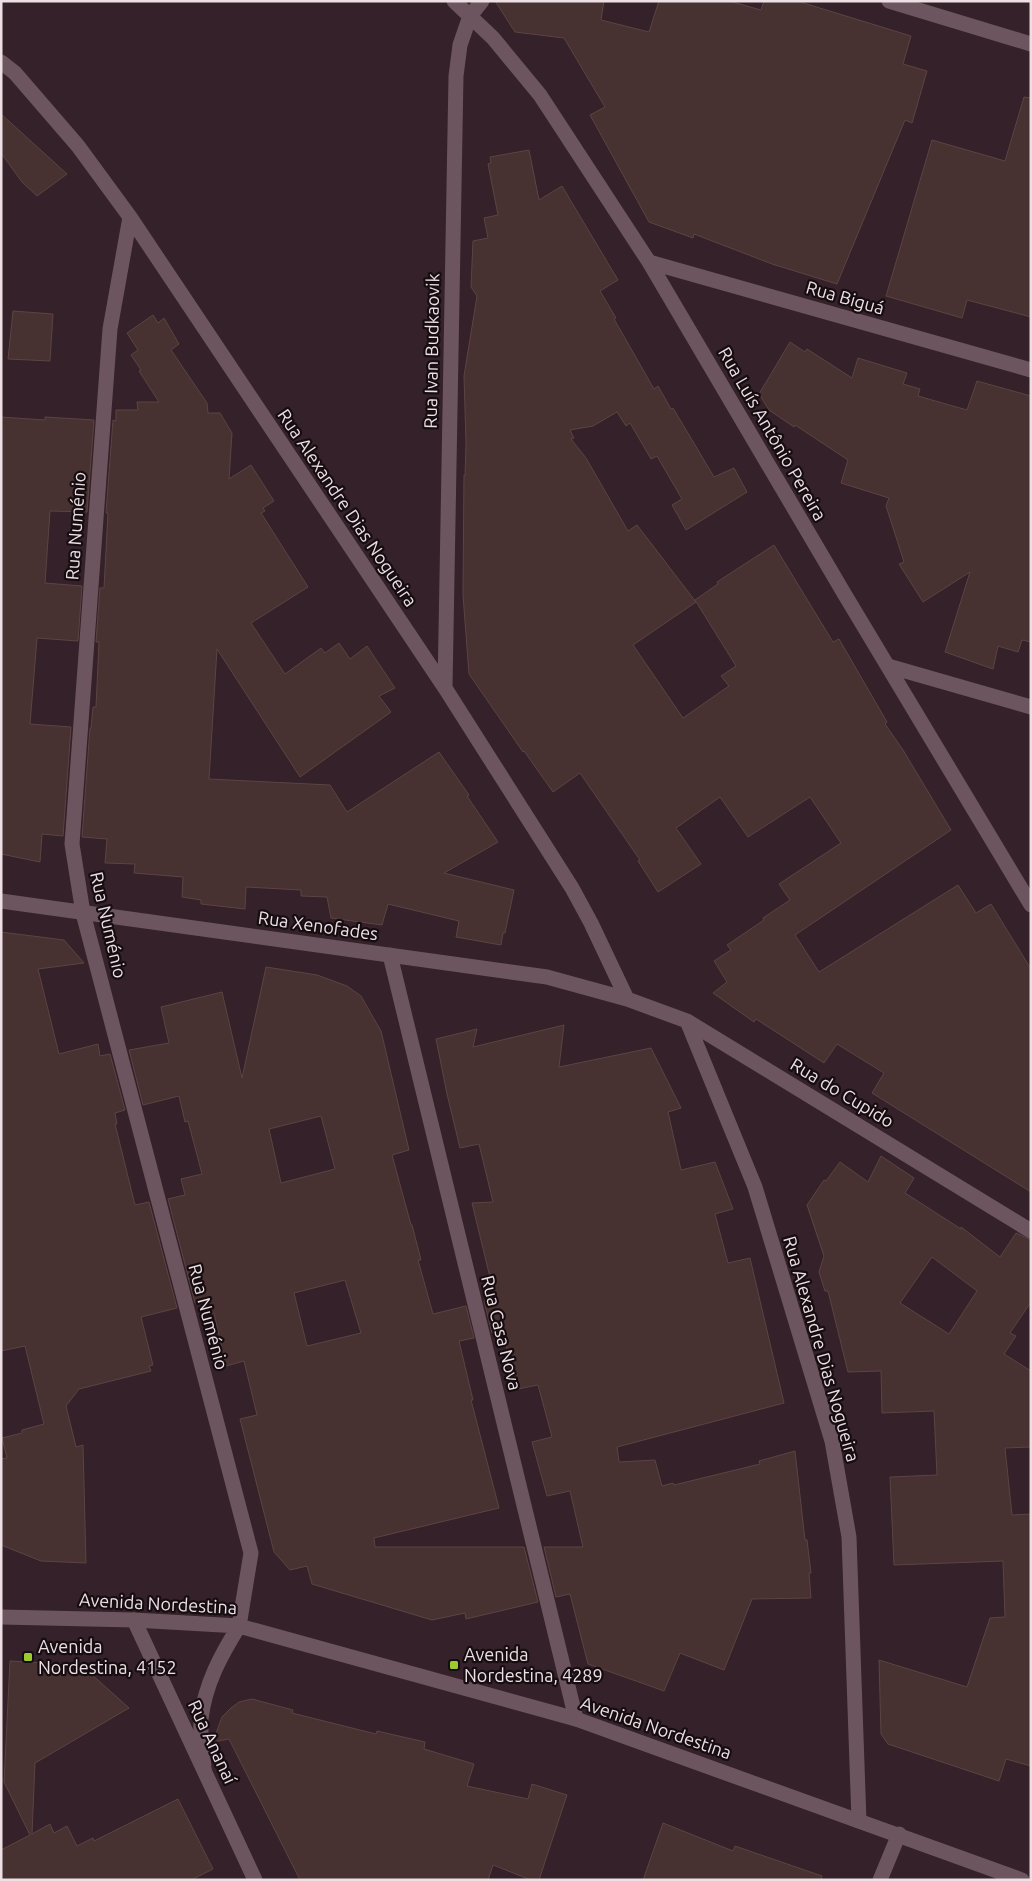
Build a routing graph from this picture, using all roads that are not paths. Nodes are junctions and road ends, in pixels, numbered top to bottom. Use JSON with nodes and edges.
{"nodes":[{"id":1,"x":454,"y":1,"type":"edge"},
{"id":2,"x":482,"y":1,"type":"edge"},
{"id":3,"x":889,"y":1,"type":"edge"},
{"id":4,"x":470,"y":16,"type":"junction"},
{"id":5,"x":1031,"y":44,"type":"edge"},
{"id":6,"x":1,"y":62,"type":"edge"},
{"id":7,"x":130,"y":217,"type":"junction"},
{"id":8,"x":649,"y":262,"type":"junction"},
{"id":9,"x":1031,"y":370,"type":"edge"},
{"id":10,"x":888,"y":666,"type":"junction"},
{"id":11,"x":444,"y":688,"type":"junction"},
{"id":12,"x":1031,"y":707,"type":"edge"},
{"id":13,"x":1,"y":901,"type":"edge"},
{"id":14,"x":1031,"y":904,"type":"edge"},
{"id":15,"x":83,"y":912,"type":"junction"},
{"id":16,"x":390,"y":955,"type":"junction"},
{"id":17,"x":628,"y":999,"type":"junction"},
{"id":18,"x":688,"y":1021,"type":"junction"},
{"id":19,"x":1031,"y":1231,"type":"edge"},
{"id":20,"x":1,"y":1617,"type":"edge"},
{"id":21,"x":134,"y":1620,"type":"junction"},
{"id":22,"x":238,"y":1626,"type":"junction"},
{"id":23,"x":576,"y":1719,"type":"junction"},
{"id":24,"x":204,"y":1769,"type":"junction"},
{"id":25,"x":859,"y":1821,"type":"junction"},
{"id":26,"x":899,"y":1834,"type":"junction"},
{"id":27,"x":255,"y":1880,"type":"edge"},
{"id":28,"x":880,"y":1880,"type":"edge"},
{"id":29,"x":1022,"y":1880,"type":"edge"}],
"edges":[{"from":1,"to":4,"type":"street","name":"Rua Luís Antônio Pereira"},
{"from":2,"to":4,"type":"street","name":"Rua Ivan Budkaovik"},
{"from":3,"to":5,"type":"street"},
{"from":4,"to":8,"type":"street","name":"Rua Luís Antônio Pereira"},
{"from":4,"to":11,"type":"street","name":"Rua Ivan Budkaovik"},
{"from":6,"to":7,"type":"street","name":"Rua Alexandre Dias Nogueira"},
{"from":7,"to":11,"type":"street","name":"Rua Alexandre Dias Nogueira"},
{"from":7,"to":15,"type":"street","name":"Rua Numénio"},
{"from":8,"to":9,"type":"street","name":"Rua Biguá"},
{"from":8,"to":10,"type":"street","name":"Rua Luís Antônio Pereira"},
{"from":10,"to":12,"type":"street"},
{"from":10,"to":14,"type":"street","name":"Rua Luís Antônio Pereira"},
{"from":11,"to":17,"type":"street","name":"Rua Alexandre Dias Nogueira"},
{"from":13,"to":15,"type":"street","name":"Rua Xenofades"},
{"from":15,"to":16,"type":"street","name":"Rua Xenofades"},
{"from":15,"to":22,"type":"street","name":"Rua Numénio"},
{"from":16,"to":17,"type":"street","name":"Rua Xenofades"},
{"from":16,"to":23,"type":"street","name":"Rua Casa Nova"},
{"from":17,"to":18,"type":"street","name":"Rua do Cupido"},
{"from":18,"to":19,"type":"street","name":"Rua do Cupido"},
{"from":18,"to":25,"type":"street","name":"Rua Alexandre Dias Nogueira"},
{"from":20,"to":21,"type":"street","name":"Avenida Nordestina"},
{"from":21,"to":22,"type":"street","name":"Avenida Nordestina"},
{"from":21,"to":24,"type":"street","name":"Rua Ananaí"},
{"from":22,"to":23,"type":"street","name":"Avenida Nordestina"},
{"from":22,"to":24,"type":"street","name":"Rua Numénio"},
{"from":23,"to":25,"type":"street","name":"Avenida Nordestina"},
{"from":24,"to":27,"type":"street","name":"Rua Ananaí"},
{"from":25,"to":26,"type":"street","name":"Avenida Nordestina"},
{"from":26,"to":28,"type":"street"},
{"from":26,"to":29,"type":"street","name":"Avenida Nordestina"}]}
